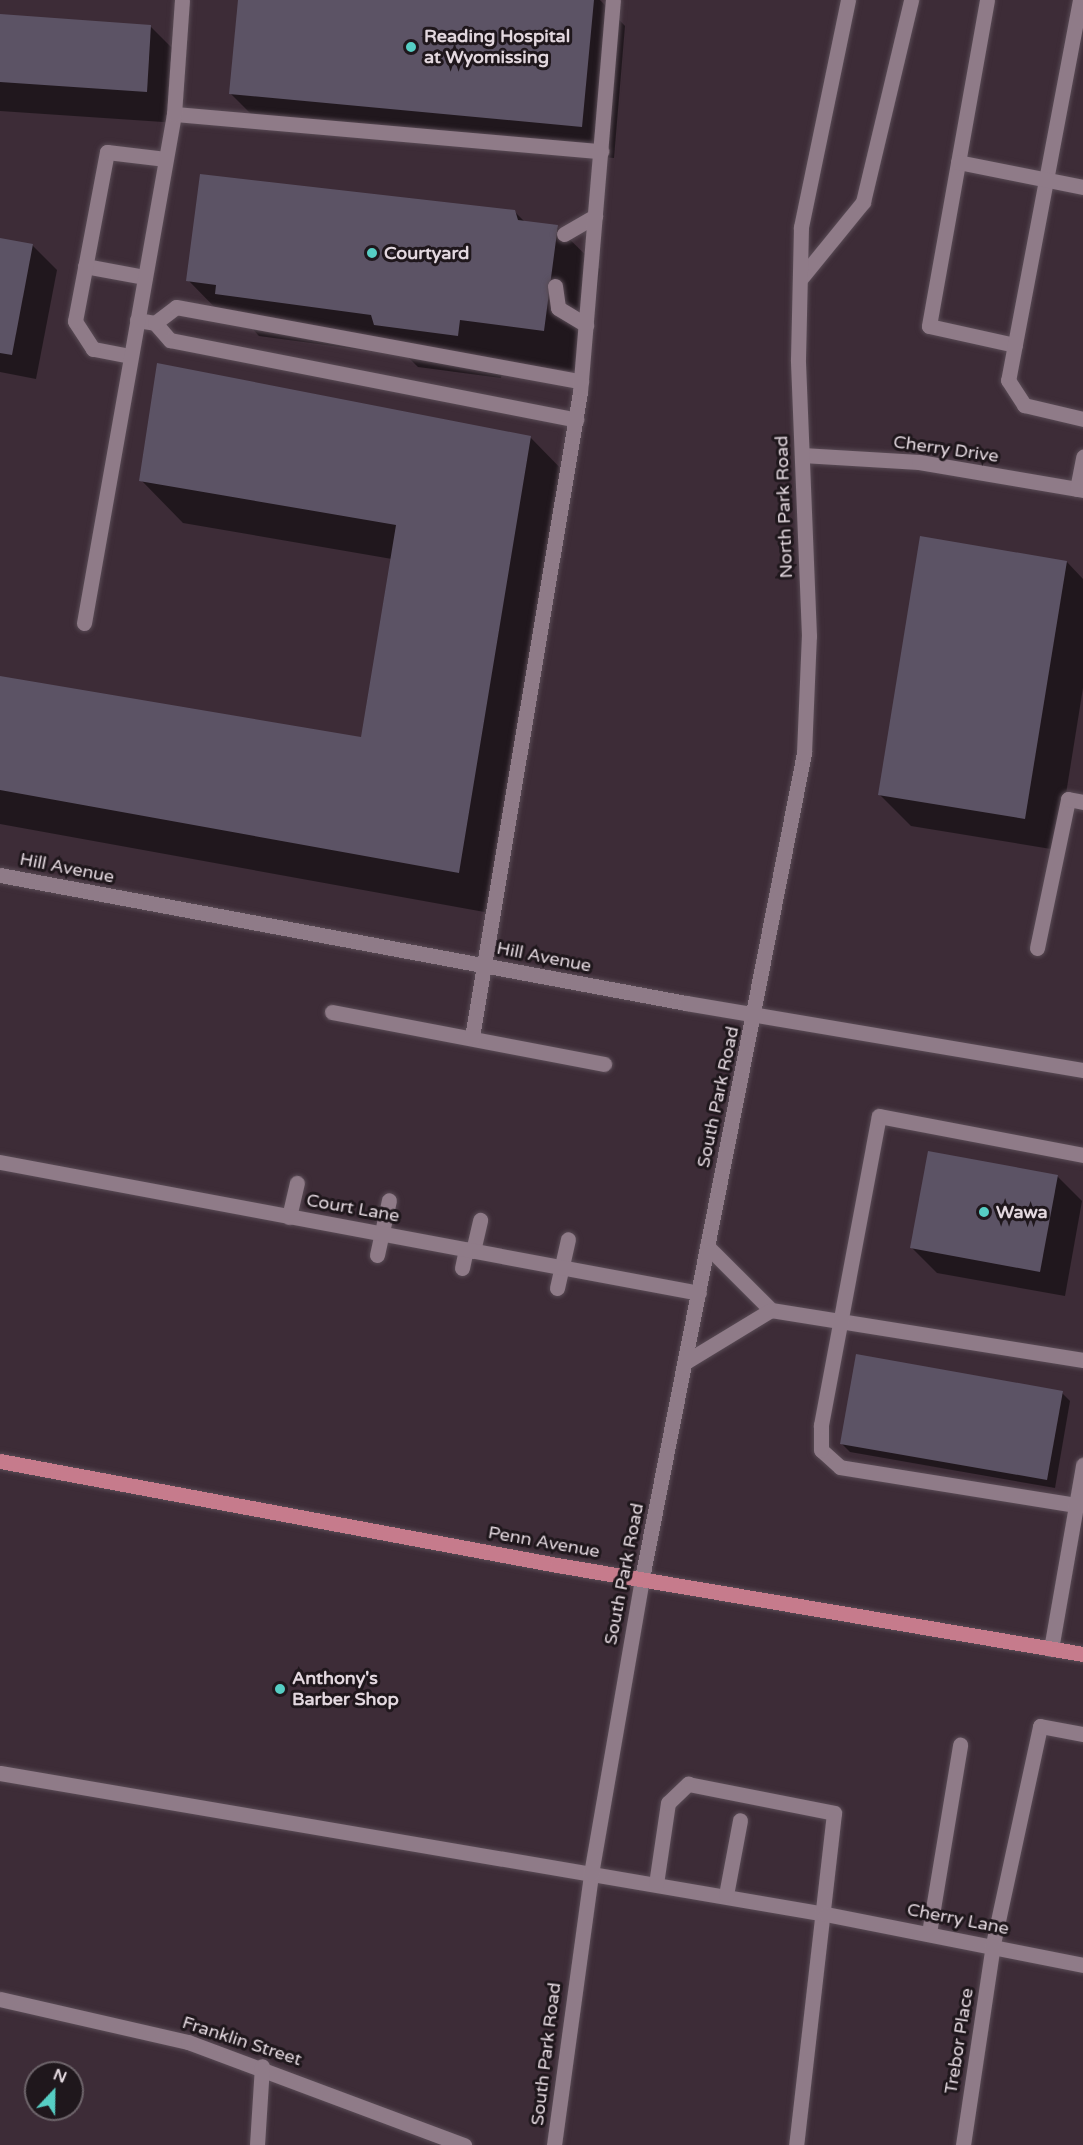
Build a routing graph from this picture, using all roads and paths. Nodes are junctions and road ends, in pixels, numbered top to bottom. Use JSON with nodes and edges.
{"nodes":[{"id":1,"x":182,"y":0,"type":"edge"},
{"id":2,"x":613,"y":0,"type":"edge"},
{"id":3,"x":848,"y":0,"type":"edge"},
{"id":4,"x":911,"y":0,"type":"edge"},
{"id":5,"x":987,"y":0,"type":"edge"},
{"id":6,"x":1080,"y":0,"type":"edge"},
{"id":7,"x":174,"y":114,"type":"junction"},
{"id":8,"x":601,"y":151,"type":"junction"},
{"id":9,"x":166,"y":159,"type":"junction"},
{"id":10,"x":958,"y":162,"type":"junction"},
{"id":11,"x":1046,"y":180,"type":"junction"},
{"id":12,"x":1083,"y":187,"type":"edge"},
{"id":13,"x":595,"y":216,"type":"junction"},
{"id":14,"x":564,"y":234,"type":"dead end"},
{"id":15,"x":85,"y":266,"type":"junction"},
{"id":16,"x":145,"y":277,"type":"junction"},
{"id":17,"x":802,"y":277,"type":"junction"},
{"id":18,"x":555,"y":286,"type":"dead end"},
{"id":19,"x":137,"y":320,"type":"junction"},
{"id":20,"x":155,"y":323,"type":"junction"},
{"id":21,"x":586,"y":325,"type":"junction"},
{"id":22,"x":1015,"y":345,"type":"junction"},
{"id":23,"x":130,"y":356,"type":"junction"},
{"id":24,"x":581,"y":381,"type":"junction"},
{"id":25,"x":1083,"y":419,"type":"edge"},
{"id":26,"x":576,"y":420,"type":"junction"},
{"id":27,"x":802,"y":456,"type":"junction"},
{"id":28,"x":1083,"y":457,"type":"edge"},
{"id":29,"x":1080,"y":490,"type":"edge"},
{"id":30,"x":84,"y":623,"type":"dead end"},
{"id":31,"x":1083,"y":802,"type":"edge"},
{"id":32,"x":0,"y":875,"type":"edge"},
{"id":33,"x":1037,"y":948,"type":"dead end"},
{"id":34,"x":486,"y":966,"type":"junction"},
{"id":35,"x":332,"y":1012,"type":"dead end"},
{"id":36,"x":755,"y":1014,"type":"junction"},
{"id":37,"x":472,"y":1037,"type":"junction"},
{"id":38,"x":604,"y":1064,"type":"dead end"},
{"id":39,"x":1083,"y":1070,"type":"edge"},
{"id":40,"x":1083,"y":1155,"type":"edge"},
{"id":41,"x":0,"y":1162,"type":"edge"},
{"id":42,"x":297,"y":1183,"type":"dead end"},
{"id":43,"x":389,"y":1200,"type":"dead end"},
{"id":44,"x":289,"y":1216,"type":"junction"},
{"id":45,"x":480,"y":1220,"type":"dead end"},
{"id":46,"x":382,"y":1234,"type":"junction"},
{"id":47,"x":568,"y":1239,"type":"dead end"},
{"id":48,"x":707,"y":1246,"type":"junction"},
{"id":49,"x":469,"y":1250,"type":"junction"},
{"id":50,"x":377,"y":1255,"type":"dead end"},
{"id":51,"x":561,"y":1267,"type":"junction"},
{"id":52,"x":462,"y":1268,"type":"dead end"},
{"id":53,"x":557,"y":1288,"type":"dead end"},
{"id":54,"x":699,"y":1293,"type":"junction"},
{"id":55,"x":771,"y":1310,"type":"junction"},
{"id":56,"x":841,"y":1318,"type":"junction"},
{"id":57,"x":1083,"y":1360,"type":"edge"},
{"id":58,"x":687,"y":1361,"type":"junction"},
{"id":59,"x":0,"y":1461,"type":"edge"},
{"id":60,"x":1083,"y":1465,"type":"edge"},
{"id":61,"x":1076,"y":1505,"type":"junction"},
{"id":62,"x":642,"y":1578,"type":"junction"},
{"id":63,"x":1051,"y":1649,"type":"junction"},
{"id":64,"x":1083,"y":1654,"type":"edge"},
{"id":65,"x":1083,"y":1734,"type":"edge"},
{"id":66,"x":960,"y":1745,"type":"dead end"},
{"id":67,"x":0,"y":1773,"type":"edge"},
{"id":68,"x":740,"y":1820,"type":"dead end"},
{"id":69,"x":591,"y":1874,"type":"junction"},
{"id":70,"x":656,"y":1884,"type":"junction"},
{"id":71,"x":726,"y":1894,"type":"junction"},
{"id":72,"x":826,"y":1914,"type":"junction"},
{"id":73,"x":929,"y":1933,"type":"junction"},
{"id":74,"x":993,"y":1944,"type":"junction"},
{"id":75,"x":1083,"y":1965,"type":"edge"},
{"id":76,"x":0,"y":1999,"type":"edge"},
{"id":77,"x":262,"y":2066,"type":"junction"},
{"id":78,"x":257,"y":2145,"type":"edge"},
{"id":79,"x":464,"y":2145,"type":"edge"},
{"id":80,"x":555,"y":2145,"type":"edge"},
{"id":81,"x":796,"y":2145,"type":"edge"},
{"id":82,"x":963,"y":2145,"type":"edge"}],
"edges":[{"from":1,"to":7,"type":"street"},
{"from":2,"to":8,"type":"street"},
{"from":3,"to":17,"type":"street","name":"North Park Road"},
{"from":4,"to":17,"type":"street"},
{"from":5,"to":10,"type":"street"},
{"from":6,"to":11,"type":"street"},
{"from":7,"to":8,"type":"street"},
{"from":7,"to":9,"type":"street"},
{"from":8,"to":13,"type":"street"},
{"from":9,"to":15,"type":"street"},
{"from":9,"to":16,"type":"street"},
{"from":10,"to":11,"type":"street"},
{"from":10,"to":22,"type":"street"},
{"from":11,"to":12,"type":"street"},
{"from":11,"to":22,"type":"street"},
{"from":13,"to":14,"type":"street"},
{"from":13,"to":21,"type":"street"},
{"from":15,"to":16,"type":"street"},
{"from":15,"to":23,"type":"street"},
{"from":16,"to":19,"type":"street"},
{"from":17,"to":27,"type":"street","name":"North Park Road"},
{"from":18,"to":21,"type":"street"},
{"from":19,"to":20,"type":"street"},
{"from":19,"to":23,"type":"street"},
{"from":20,"to":24,"type":"street"},
{"from":20,"to":26,"type":"street"},
{"from":21,"to":24,"type":"street"},
{"from":22,"to":25,"type":"street"},
{"from":23,"to":30,"type":"street"},
{"from":24,"to":26,"type":"street"},
{"from":26,"to":34,"type":"street"},
{"from":27,"to":29,"type":"street","name":"Cherry Drive"},
{"from":27,"to":36,"type":"street","name":"North Park Road"},
{"from":28,"to":29,"type":"street"},
{"from":31,"to":33,"type":"street"},
{"from":32,"to":34,"type":"street","name":"Hill Avenue"},
{"from":34,"to":36,"type":"street","name":"Hill Avenue"},
{"from":34,"to":37,"type":"street"},
{"from":35,"to":37,"type":"street"},
{"from":36,"to":39,"type":"street","name":"Hill Avenue"},
{"from":36,"to":48,"type":"street","name":"South Park Road"},
{"from":37,"to":38,"type":"street"},
{"from":40,"to":56,"type":"street"},
{"from":41,"to":44,"type":"street","name":"Court Lane"},
{"from":42,"to":44,"type":"street"},
{"from":43,"to":46,"type":"street"},
{"from":44,"to":46,"type":"street","name":"Court Lane"},
{"from":45,"to":49,"type":"street"},
{"from":46,"to":49,"type":"street","name":"Court Lane"},
{"from":46,"to":50,"type":"street"},
{"from":47,"to":51,"type":"street"},
{"from":48,"to":54,"type":"street","name":"South Park Road"},
{"from":48,"to":55,"type":"street"},
{"from":49,"to":51,"type":"street","name":"Court Lane"},
{"from":49,"to":52,"type":"street"},
{"from":51,"to":53,"type":"street"},
{"from":51,"to":54,"type":"street","name":"Court Lane"},
{"from":54,"to":58,"type":"street","name":"South Park Road"},
{"from":55,"to":56,"type":"street"},
{"from":55,"to":58,"type":"street"},
{"from":56,"to":57,"type":"street"},
{"from":56,"to":61,"type":"street"},
{"from":58,"to":62,"type":"street","name":"South Park Road"},
{"from":59,"to":62,"type":"main road","name":"Penn Avenue"},
{"from":60,"to":61,"type":"street"},
{"from":61,"to":63,"type":"street"},
{"from":62,"to":63,"type":"main road","name":"Penn Avenue"},
{"from":62,"to":69,"type":"street","name":"South Park Road"},
{"from":63,"to":64,"type":"main road","name":"Penn Avenue"},
{"from":65,"to":74,"type":"street","name":"Trebor Place"},
{"from":66,"to":73,"type":"street"},
{"from":67,"to":69,"type":"street","name":"Cherry Lane"},
{"from":68,"to":71,"type":"street"},
{"from":69,"to":70,"type":"street","name":"Cherry Lane"},
{"from":69,"to":80,"type":"street","name":"South Park Road"},
{"from":70,"to":71,"type":"street","name":"Cherry Lane"},
{"from":70,"to":72,"type":"street"},
{"from":71,"to":72,"type":"street","name":"Cherry Lane"},
{"from":72,"to":73,"type":"street","name":"Cherry Lane"},
{"from":72,"to":81,"type":"street"},
{"from":73,"to":74,"type":"street","name":"Cherry Lane"},
{"from":74,"to":75,"type":"street","name":"Cherry Lane"},
{"from":74,"to":82,"type":"street","name":"Trebor Place"},
{"from":76,"to":77,"type":"street","name":"Franklin Street"},
{"from":77,"to":78,"type":"street"},
{"from":77,"to":79,"type":"street","name":"Franklin Street"}]}
